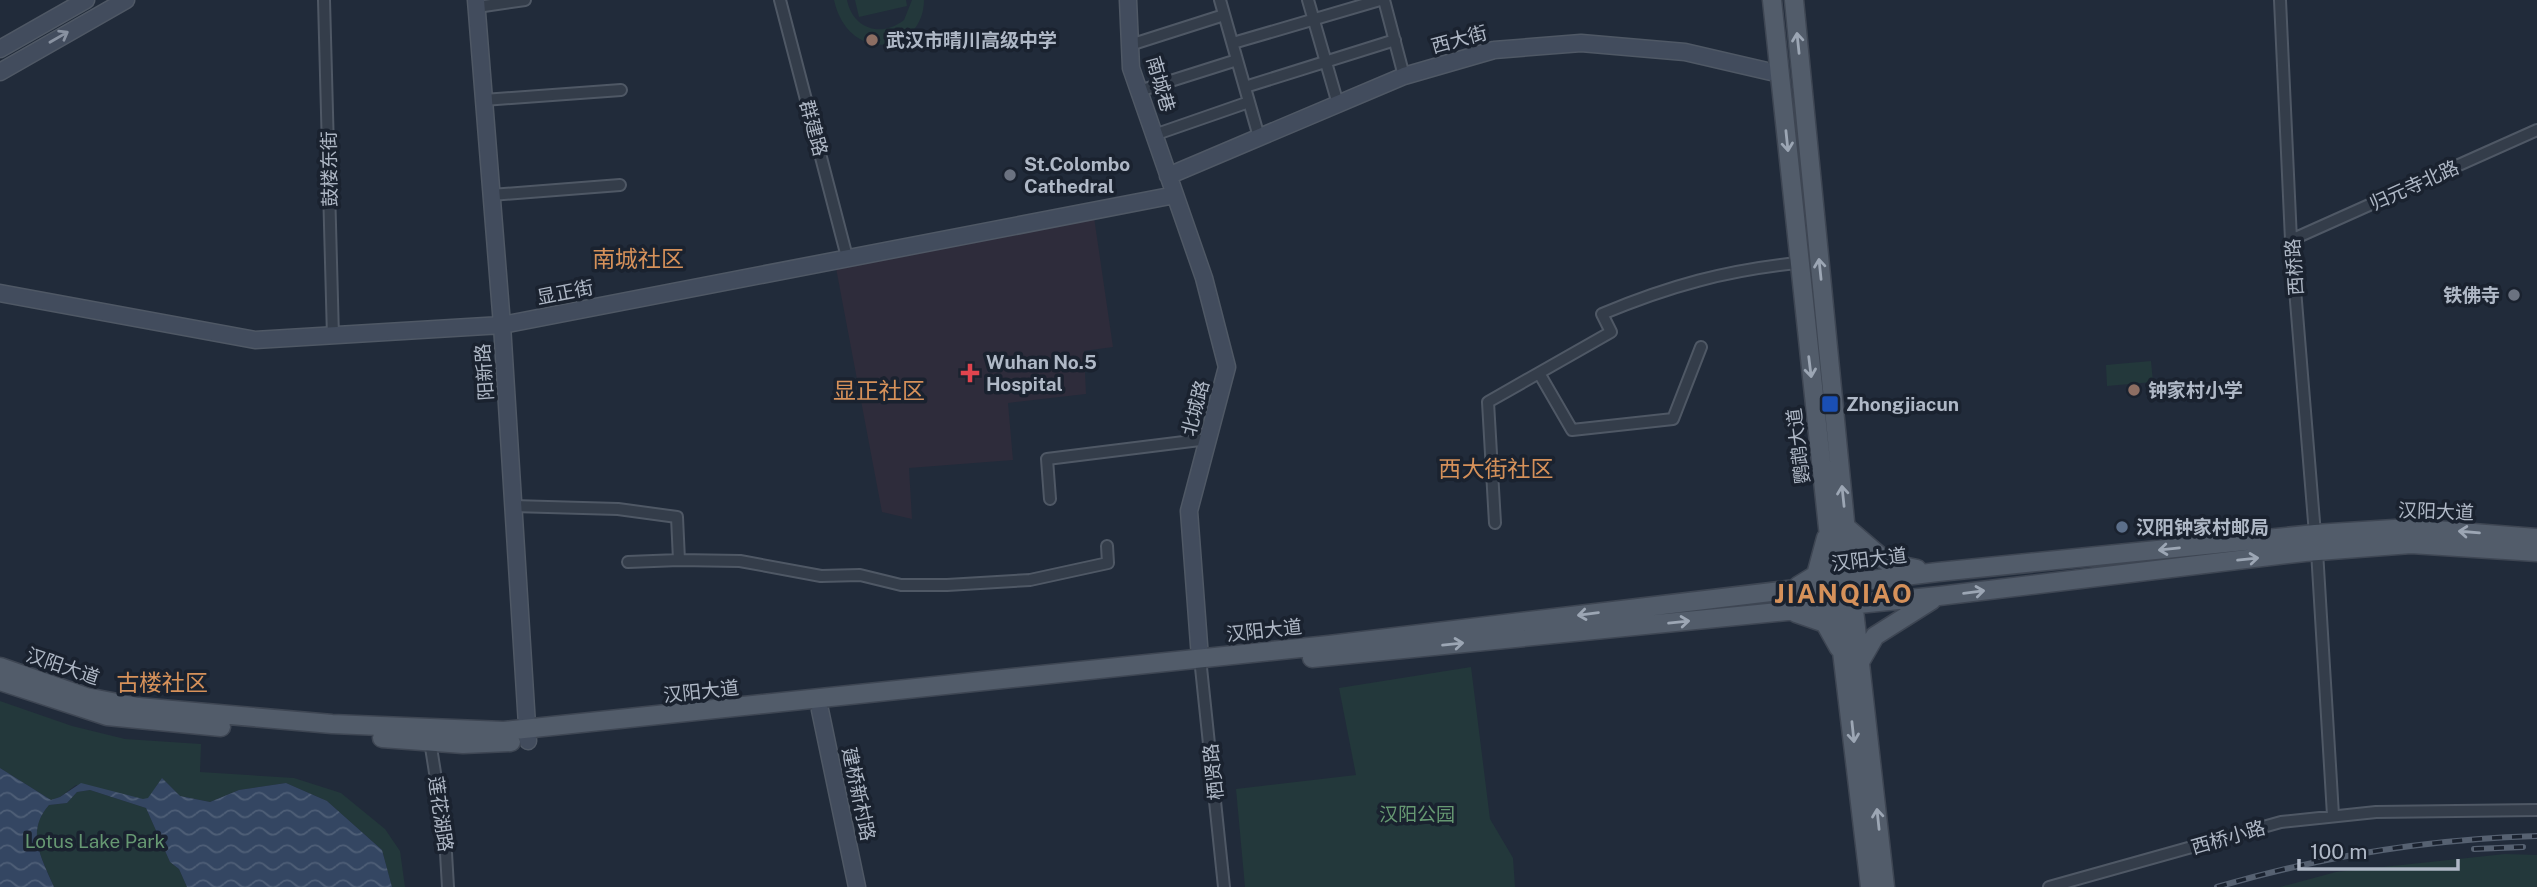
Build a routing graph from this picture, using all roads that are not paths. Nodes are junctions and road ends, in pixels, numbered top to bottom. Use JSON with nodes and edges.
{"nodes":[{"id":1,"x":86,"y":0,"type":"edge"},
{"id":2,"x":126,"y":0,"type":"edge"},
{"id":3,"x":324,"y":0,"type":"edge"},
{"id":4,"x":526,"y":0,"type":"edge"},
{"id":5,"x":780,"y":0,"type":"edge"},
{"id":6,"x":1128,"y":0,"type":"edge"},
{"id":7,"x":1308,"y":0,"type":"edge"},
{"id":8,"x":1382,"y":0,"type":"edge"},
{"id":9,"x":1772,"y":0,"type":"edge"},
{"id":10,"x":1794,"y":0,"type":"edge"},
{"id":11,"x":2280,"y":0,"type":"edge"},
{"id":12,"x":1224,"y":1,"type":"edge"},
{"id":13,"x":477,"y":4,"type":"edge"},
{"id":14,"x":1224,"y":15,"type":"junction"},
{"id":15,"x":1314,"y":20,"type":"junction"},
{"id":16,"x":1395,"y":40,"type":"junction"},
{"id":17,"x":1233,"y":43,"type":"junction"},
{"id":18,"x":1130,"y":45,"type":"junction"},
{"id":19,"x":0,"y":49,"type":"edge"},
{"id":20,"x":1237,"y":60,"type":"junction"},
{"id":21,"x":1326,"y":61,"type":"junction"},
{"id":22,"x":0,"y":72,"type":"edge"},
{"id":23,"x":1780,"y":74,"type":"junction"},
{"id":24,"x":1404,"y":76,"type":"junction"},
{"id":25,"x":1245,"y":87,"type":"junction"},
{"id":26,"x":621,"y":90,"type":"dead end"},
{"id":27,"x":1139,"y":91,"type":"junction"},
{"id":28,"x":484,"y":100,"type":"junction"},
{"id":29,"x":1249,"y":102,"type":"junction"},
{"id":30,"x":1338,"y":104,"type":"junction"},
{"id":31,"x":2537,"y":130,"type":"edge"},
{"id":32,"x":1154,"y":135,"type":"junction"},
{"id":33,"x":1259,"y":137,"type":"junction"},
{"id":34,"x":1168,"y":176,"type":"junction"},
{"id":35,"x":620,"y":185,"type":"dead end"},
{"id":36,"x":491,"y":195,"type":"junction"},
{"id":37,"x":1175,"y":195,"type":"junction"},
{"id":38,"x":2291,"y":240,"type":"junction"},
{"id":39,"x":847,"y":257,"type":"junction"},
{"id":40,"x":1798,"y":263,"type":"junction"},
{"id":41,"x":0,"y":293,"type":"edge"},
{"id":42,"x":502,"y":325,"type":"junction"},
{"id":43,"x":333,"y":337,"type":"junction"},
{"id":44,"x":1701,"y":347,"type":"dead end"},
{"id":45,"x":1539,"y":373,"type":"junction"},
{"id":46,"x":1208,"y":439,"type":"junction"},
{"id":47,"x":1050,"y":499,"type":"dead end"},
{"id":48,"x":513,"y":506,"type":"junction"},
{"id":49,"x":1495,"y":523,"type":"dead end"},
{"id":50,"x":1837,"y":527,"type":"junction"},
{"id":51,"x":2537,"y":538,"type":"edge"},
{"id":52,"x":2316,"y":543,"type":"junction"},
{"id":53,"x":1107,"y":545,"type":"dead end"},
{"id":54,"x":2537,"y":552,"type":"edge"},
{"id":55,"x":679,"y":560,"type":"junction"},
{"id":56,"x":628,"y":562,"type":"dead end"},
{"id":57,"x":1938,"y":572,"type":"junction"},
{"id":58,"x":1843,"y":584,"type":"junction"},
{"id":59,"x":1777,"y":592,"type":"junction"},
{"id":60,"x":1939,"y":596,"type":"junction"},
{"id":61,"x":1845,"y":605,"type":"junction"},
{"id":62,"x":1781,"y":612,"type":"junction"},
{"id":63,"x":1201,"y":663,"type":"junction"},
{"id":64,"x":1853,"y":663,"type":"junction"},
{"id":65,"x":0,"y":667,"type":"edge"},
{"id":66,"x":0,"y":681,"type":"edge"},
{"id":67,"x":820,"y":710,"type":"junction"},
{"id":68,"x":528,"y":735,"type":"junction"},
{"id":69,"x":430,"y":741,"type":"junction"},
{"id":70,"x":2537,"y":810,"type":"edge"},
{"id":71,"x":2333,"y":815,"type":"junction"},
{"id":72,"x":1877,"y":882,"type":"edge"},
{"id":73,"x":448,"y":887,"type":"edge"},
{"id":74,"x":856,"y":887,"type":"edge"},
{"id":75,"x":1224,"y":887,"type":"edge"},
{"id":76,"x":2049,"y":887,"type":"edge"}],
"edges":[{"from":1,"to":19,"type":"street"},
{"from":22,"to":2,"type":"street","one_way":true},
{"from":3,"to":43,"type":"street","name":"鼓楼东街"},
{"from":4,"to":13,"type":"street"},
{"from":5,"to":39,"type":"street","name":"群建路"},
{"from":6,"to":18,"type":"street","name":"南城巷"},
{"from":7,"to":15,"type":"street"},
{"from":8,"to":15,"type":"street"},
{"from":8,"to":16,"type":"street"},
{"from":9,"to":23,"type":"main road","name":"鹦鹉大道"},
{"from":50,"to":10,"type":"main road","name":"鹦鹉大道","one_way":true},
{"from":11,"to":38,"type":"street","name":"西桥路"},
{"from":12,"to":14,"type":"street"},
{"from":13,"to":28,"type":"street","name":"阳新路"},
{"from":14,"to":17,"type":"street"},
{"from":14,"to":18,"type":"street"},
{"from":15,"to":17,"type":"street"},
{"from":15,"to":21,"type":"street"},
{"from":16,"to":21,"type":"street"},
{"from":16,"to":24,"type":"street"},
{"from":17,"to":20,"type":"street"},
{"from":18,"to":27,"type":"street","name":"南城巷"},
{"from":20,"to":25,"type":"street"},
{"from":20,"to":27,"type":"street"},
{"from":21,"to":25,"type":"street"},
{"from":21,"to":30,"type":"street"},
{"from":23,"to":24,"type":"street","name":"西大街"},
{"from":23,"to":40,"type":"main road","name":"鹦鹉大道","one_way":true},
{"from":24,"to":30,"type":"street","name":"西大街"},
{"from":25,"to":29,"type":"street"},
{"from":26,"to":28,"type":"street"},
{"from":27,"to":32,"type":"street","name":"南城巷"},
{"from":28,"to":36,"type":"street","name":"阳新路"},
{"from":29,"to":32,"type":"street"},
{"from":29,"to":33,"type":"street"},
{"from":30,"to":33,"type":"street","name":"西大街"},
{"from":31,"to":38,"type":"street","name":"归元寺北路"},
{"from":32,"to":34,"type":"street","name":"南城巷"},
{"from":33,"to":34,"type":"street","name":"西大街"},
{"from":34,"to":37,"type":"street","name":"北城路"},
{"from":35,"to":36,"type":"street"},
{"from":36,"to":42,"type":"street","name":"阳新路"},
{"from":37,"to":39,"type":"street","name":"显正街"},
{"from":37,"to":46,"type":"street","name":"北城路"},
{"from":38,"to":52,"type":"street","name":"西桥路"},
{"from":39,"to":42,"type":"street","name":"显正街"},
{"from":40,"to":45,"type":"street"},
{"from":40,"to":50,"type":"main road","name":"鹦鹉大道","one_way":true},
{"from":41,"to":43,"type":"street","name":"显正街"},
{"from":42,"to":43,"type":"street","name":"显正街"},
{"from":42,"to":48,"type":"street","name":"阳新路"},
{"from":44,"to":45,"type":"street"},
{"from":45,"to":49,"type":"street"},
{"from":46,"to":47,"type":"street"},
{"from":46,"to":63,"type":"street","name":"北城路"},
{"from":48,"to":55,"type":"street"},
{"from":48,"to":68,"type":"street","name":"阳新路"},
{"from":50,"to":57,"type":"main road"},
{"from":50,"to":58,"type":"main road","name":"鹦鹉大道"},
{"from":50,"to":59,"type":"main road"},
{"from":51,"to":52,"type":"main road","name":"汉阳大道","one_way":true},
{"from":52,"to":54,"type":"main road","name":"汉阳大道"},
{"from":52,"to":57,"type":"main road","name":"汉阳大道","one_way":true},
{"from":60,"to":52,"type":"main road","name":"汉阳大道","one_way":true},
{"from":52,"to":71,"type":"street","name":"西桥路"},
{"from":53,"to":55,"type":"street"},
{"from":55,"to":56,"type":"street"},
{"from":57,"to":58,"type":"main road","name":"汉阳大道"},
{"from":58,"to":59,"type":"main road","name":"汉阳大道"},
{"from":58,"to":61,"type":"main road","name":"鹦鹉大道"},
{"from":59,"to":63,"type":"main road","name":"汉阳大道","one_way":true},
{"from":60,"to":61,"type":"main road","name":"汉阳大道"},
{"from":60,"to":64,"type":"main road"},
{"from":61,"to":62,"type":"main road","name":"汉阳大道"},
{"from":61,"to":64,"type":"main road","name":"鹦鹉大道"},
{"from":63,"to":62,"type":"main road","name":"汉阳大道","one_way":true},
{"from":62,"to":64,"type":"main road"},
{"from":63,"to":67,"type":"main road","name":"汉阳大道"},
{"from":63,"to":68,"type":"main road","name":"汉阳大道"},
{"from":63,"to":75,"type":"street","name":"栖贤路"},
{"from":64,"to":72,"type":"main road","name":"鹦鹉大道"},
{"from":65,"to":68,"type":"main road","name":"汉阳大道"},
{"from":66,"to":69,"type":"main road","name":"汉阳大道"},
{"from":67,"to":68,"type":"main road","name":"汉阳大道"},
{"from":67,"to":74,"type":"street","name":"建桥新村路"},
{"from":68,"to":69,"type":"main road","name":"汉阳大道"},
{"from":69,"to":73,"type":"street","name":"莲花湖路"},
{"from":70,"to":71,"type":"street","name":"西桥小路"},
{"from":71,"to":76,"type":"street","name":"西桥小路"}]}
